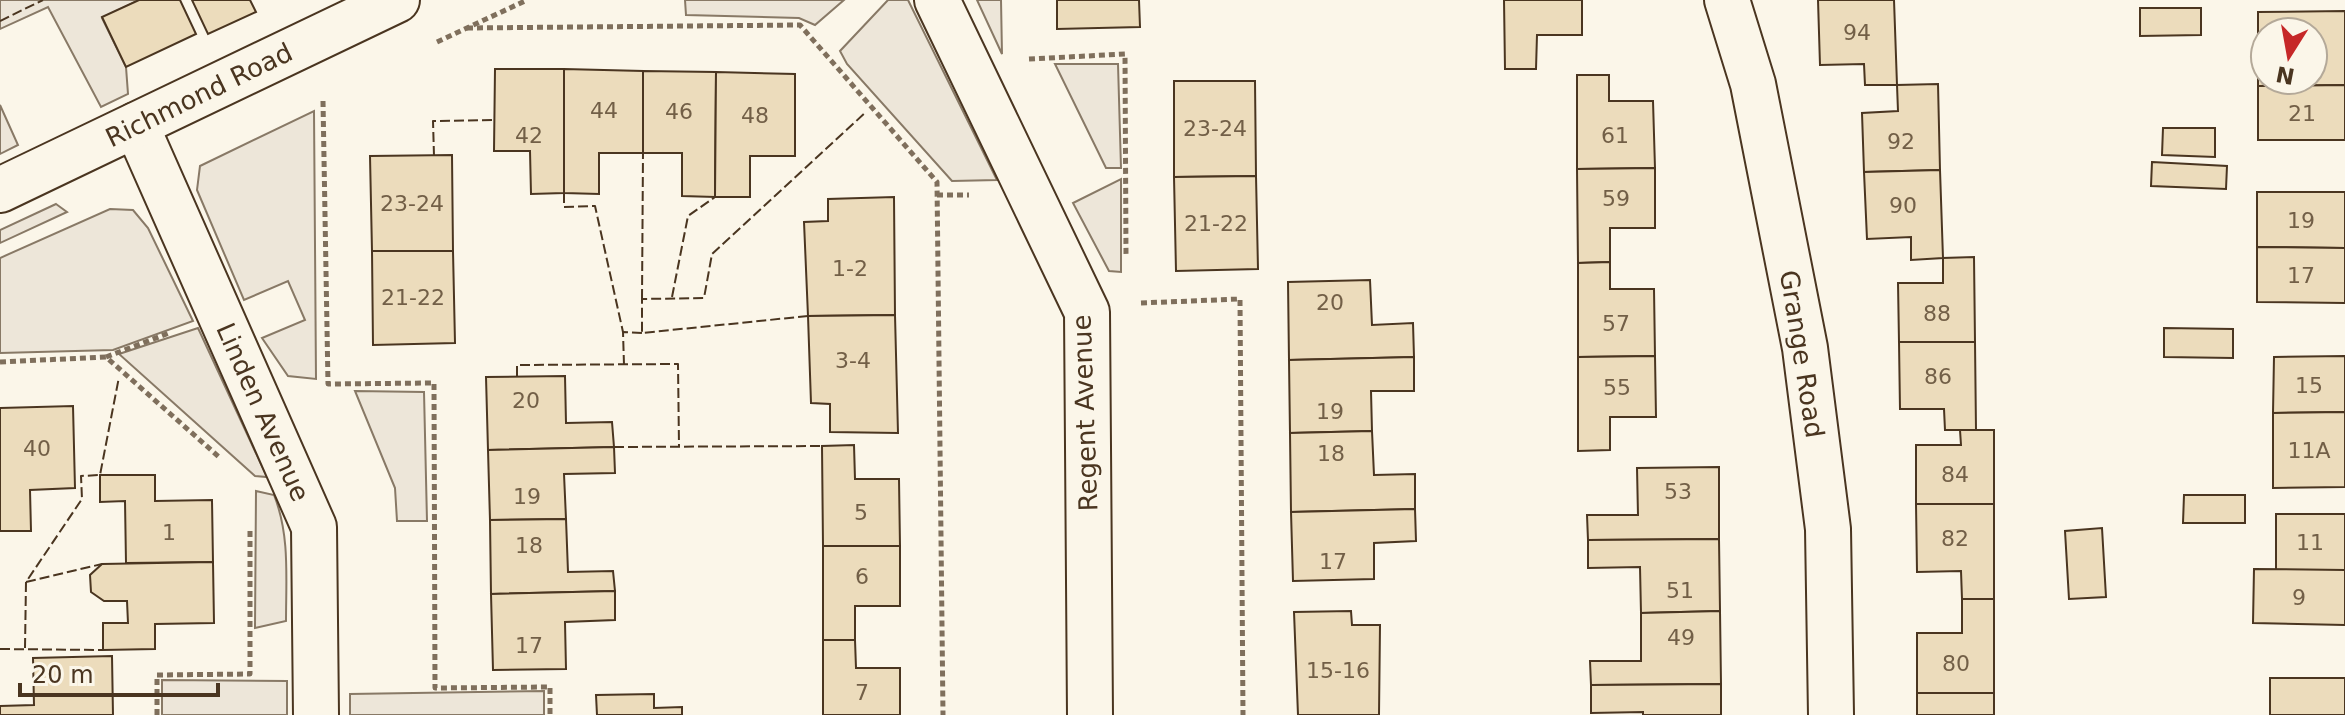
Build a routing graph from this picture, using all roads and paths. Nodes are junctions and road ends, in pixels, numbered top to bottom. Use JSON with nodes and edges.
{"nodes":[{"id":1,"x":397,"y":0,"type":"edge"},
{"id":2,"x":937,"y":0,"type":"edge"},
{"id":3,"x":1727,"y":0,"type":"edge"},
{"id":4,"x":467,"y":28,"type":"dead end"},
{"id":5,"x":1022,"y":60,"type":"dead end"},
{"id":6,"x":323,"y":96,"type":"dead end"},
{"id":7,"x":136,"y":125,"type":"junction"},
{"id":8,"x":0,"y":190,"type":"edge"},
{"id":9,"x":1126,"y":257,"type":"dead end"},
{"id":10,"x":1126,"y":304,"type":"dead end"},
{"id":11,"x":0,"y":362,"type":"edge"},
{"id":12,"x":250,"y":484,"type":"junction"},
{"id":13,"x":300,"y":496,"type":"junction"},
{"id":14,"x":157,"y":715,"type":"edge"},
{"id":15,"x":316,"y":715,"type":"edge"},
{"id":16,"x":550,"y":715,"type":"edge"},
{"id":17,"x":943,"y":715,"type":"edge"},
{"id":18,"x":1090,"y":715,"type":"edge"},
{"id":19,"x":1243,"y":715,"type":"edge"},
{"id":20,"x":1831,"y":715,"type":"edge"}],
"edges":[{"from":1,"to":7,"type":"street","name":"Richmond Road"},
{"from":2,"to":18,"type":"street","name":"Regent Avenue"},
{"from":3,"to":20,"type":"street","name":"Grange Road"},
{"from":4,"to":17,"type":"path"},
{"from":5,"to":9,"type":"path"},
{"from":6,"to":16,"type":"path"},
{"from":7,"to":8,"type":"street","name":"Richmond Road"},
{"from":7,"to":13,"type":"street","name":"Linden Avenue"},
{"from":10,"to":19,"type":"path"},
{"from":11,"to":12,"type":"path"},
{"from":12,"to":13,"type":"path"},
{"from":12,"to":14,"type":"path"},
{"from":13,"to":15,"type":"street","name":"Linden Avenue"}]}
